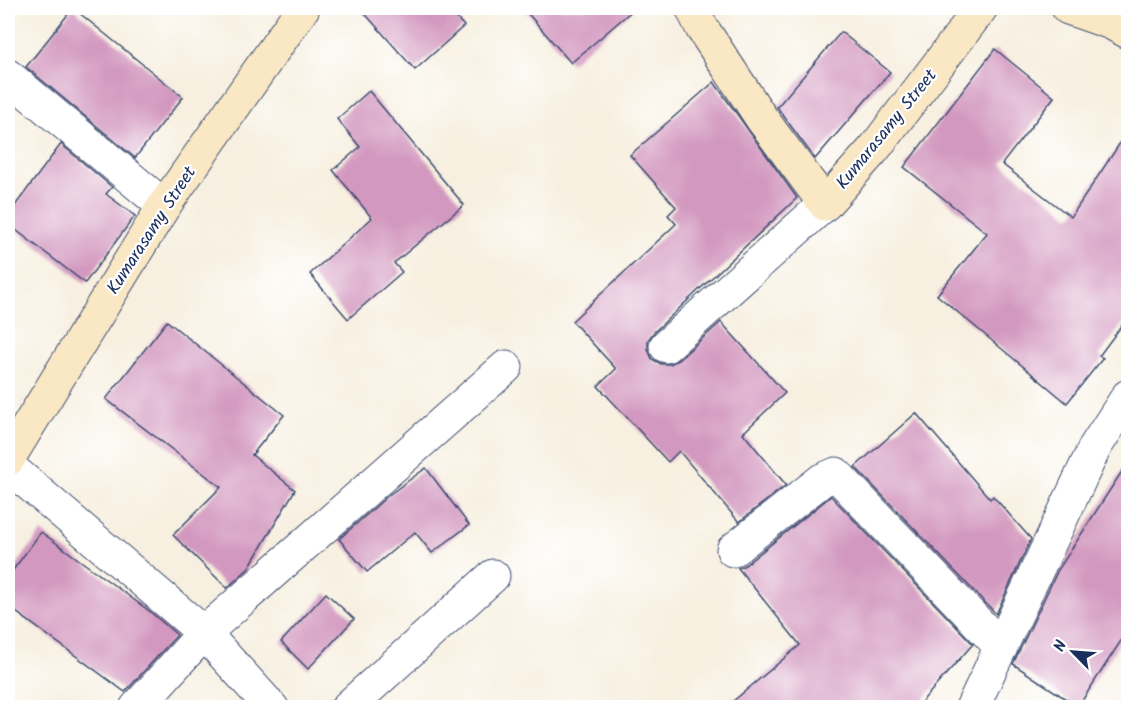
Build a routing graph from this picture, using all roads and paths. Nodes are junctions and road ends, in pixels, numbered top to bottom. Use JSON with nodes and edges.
{"nodes":[{"id":1,"x":303,"y":8,"type":"edge"},
{"id":2,"x":692,"y":8,"type":"edge"},
{"id":3,"x":981,"y":8,"type":"edge"},
{"id":4,"x":1068,"y":8,"type":"edge"},
{"id":5,"x":1128,"y":32,"type":"edge"},
{"id":6,"x":8,"y":76,"type":"edge"},
{"id":7,"x":825,"y":204,"type":"junction"},
{"id":8,"x":164,"y":206,"type":"junction"},
{"id":9,"x":666,"y":346,"type":"dead end"},
{"id":10,"x":506,"y":367,"type":"dead end"},
{"id":11,"x":1128,"y":396,"type":"edge"},
{"id":12,"x":8,"y":459,"type":"edge"},
{"id":13,"x":8,"y":466,"type":"edge"},
{"id":14,"x":733,"y":550,"type":"dead end"},
{"id":15,"x":493,"y":576,"type":"dead end"},
{"id":16,"x":204,"y":633,"type":"junction"},
{"id":17,"x":1001,"y":647,"type":"junction"},
{"id":18,"x":136,"y":708,"type":"edge"},
{"id":19,"x":272,"y":708,"type":"edge"},
{"id":20,"x":347,"y":708,"type":"edge"},
{"id":21,"x":972,"y":708,"type":"edge"}],
"edges":[{"from":1,"to":8,"type":"street","name":"Kumarasamy Street"},
{"from":2,"to":7,"type":"street","name":"Kumarasamy Street"},
{"from":3,"to":7,"type":"street","name":"Kumarasamy Street"},
{"from":4,"to":5,"type":"street"},
{"from":6,"to":8,"type":"street"},
{"from":7,"to":9,"type":"street"},
{"from":8,"to":12,"type":"street","name":"Kumarasamy Street"},
{"from":10,"to":16,"type":"street"},
{"from":11,"to":17,"type":"street"},
{"from":13,"to":16,"type":"street"},
{"from":14,"to":17,"type":"street"},
{"from":15,"to":20,"type":"street"},
{"from":16,"to":18,"type":"street"},
{"from":16,"to":19,"type":"street"},
{"from":17,"to":21,"type":"street"}]}
